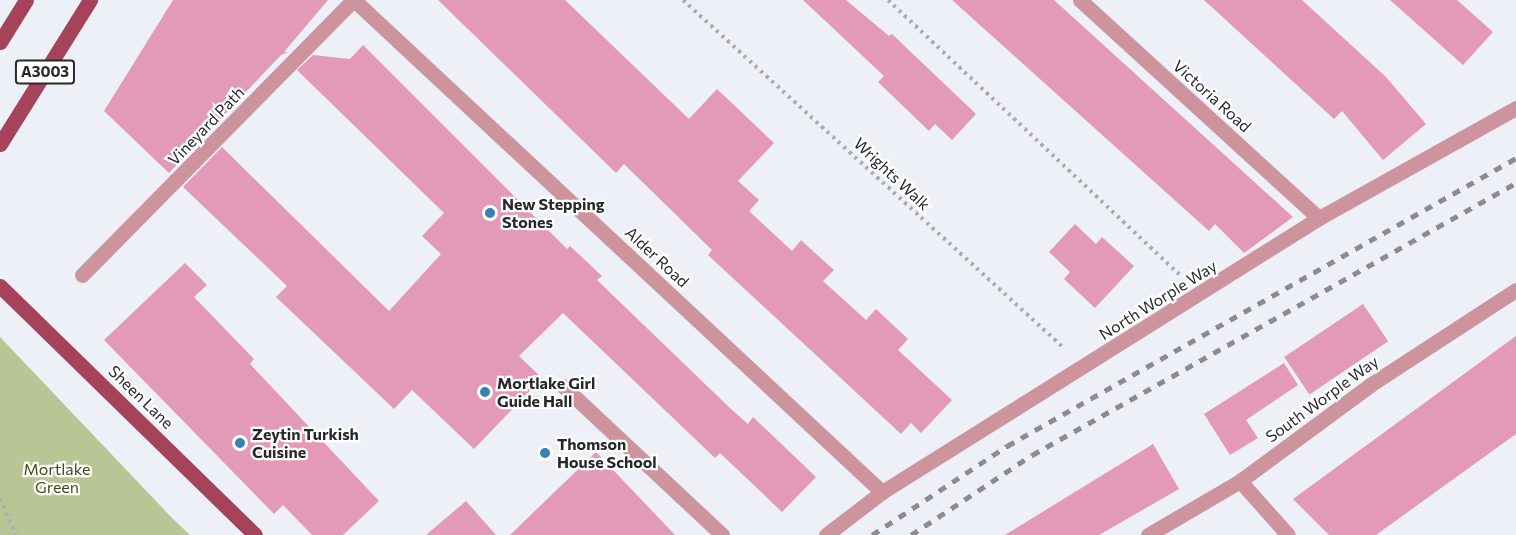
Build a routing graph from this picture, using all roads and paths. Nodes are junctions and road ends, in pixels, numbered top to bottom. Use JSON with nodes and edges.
{"nodes":[{"id":1,"x":26,"y":0,"type":"edge"},
{"id":2,"x":90,"y":0,"type":"edge"},
{"id":3,"x":354,"y":0,"type":"edge"},
{"id":4,"x":683,"y":0,"type":"edge"},
{"id":5,"x":888,"y":0,"type":"edge"},
{"id":6,"x":1080,"y":0,"type":"edge"},
{"id":7,"x":0,"y":42,"type":"edge"},
{"id":8,"x":1516,"y":108,"type":"edge"},
{"id":9,"x":0,"y":144,"type":"edge"},
{"id":10,"x":1320,"y":218,"type":"junction"},
{"id":11,"x":82,"y":275,"type":"dead end"},
{"id":12,"x":0,"y":286,"type":"edge"},
{"id":13,"x":1516,"y":290,"type":"edge"},
{"id":14,"x":1201,"y":295,"type":"junction"},
{"id":15,"x":1082,"y":369,"type":"junction"},
{"id":16,"x":563,"y":386,"type":"dead end"},
{"id":17,"x":1240,"y":481,"type":"junction"},
{"id":18,"x":882,"y":492,"type":"junction"},
{"id":19,"x":0,"y":499,"type":"edge"},
{"id":20,"x":16,"y":535,"type":"edge"},
{"id":21,"x":255,"y":535,"type":"edge"},
{"id":22,"x":722,"y":535,"type":"edge"},
{"id":23,"x":826,"y":535,"type":"edge"},
{"id":24,"x":1148,"y":535,"type":"edge"},
{"id":25,"x":1288,"y":535,"type":"edge"}],
"edges":[{"from":1,"to":7,"type":"main road","number":"A3003"},
{"from":2,"to":9,"type":"main road","number":"A3003"},
{"from":3,"to":11,"type":"street","name":"Vineyard Path"},
{"from":3,"to":18,"type":"street","name":"Alder Road"},
{"from":4,"to":15,"type":"path","name":"Wrights Walk"},
{"from":5,"to":14,"type":"path"},
{"from":6,"to":10,"type":"street","name":"Victoria Road"},
{"from":8,"to":10,"type":"street","name":"North Worple Way"},
{"from":10,"to":14,"type":"street","name":"North Worple Way"},
{"from":12,"to":21,"type":"main road","name":"Sheen Lane"},
{"from":13,"to":17,"type":"street","name":"South Worple Way"},
{"from":14,"to":15,"type":"street","name":"North Worple Way"},
{"from":15,"to":18,"type":"street","name":"North Worple Way"},
{"from":16,"to":22,"type":"street"},
{"from":17,"to":24,"type":"street","name":"South Worple Way"},
{"from":17,"to":25,"type":"street"},
{"from":18,"to":23,"type":"street","name":"North Worple Way"},
{"from":19,"to":20,"type":"path"}]}
